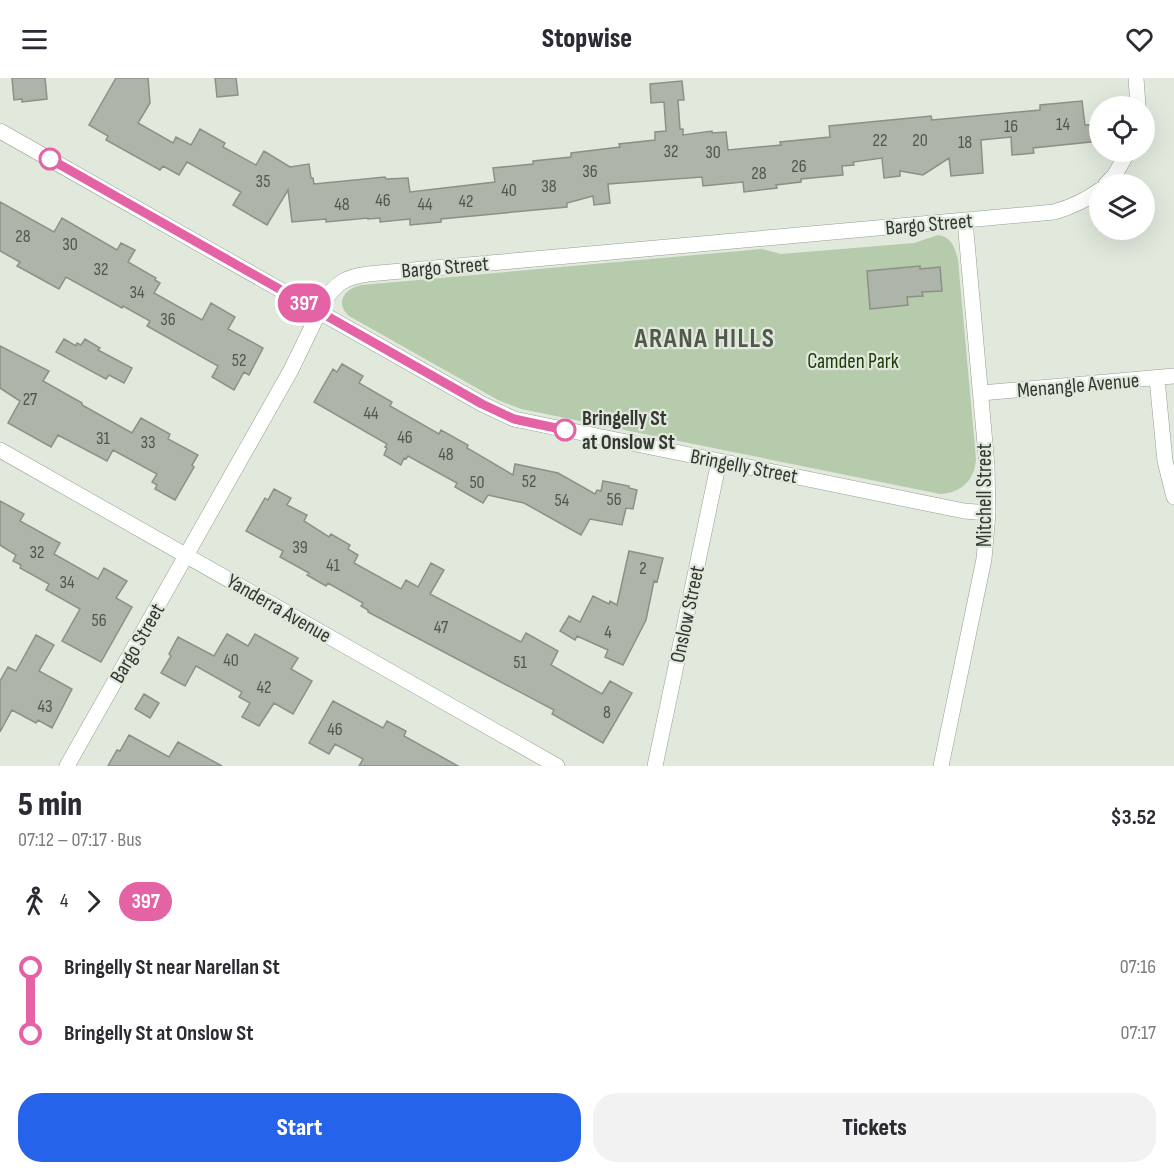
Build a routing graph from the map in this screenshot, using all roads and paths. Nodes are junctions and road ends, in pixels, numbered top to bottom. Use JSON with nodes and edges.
{"nodes":[{"id":1,"x":1136,"y":78,"type":"edge"},
{"id":2,"x":1137,"y":96,"type":"edge"},
{"id":3,"x":0,"y":131,"type":"edge"},
{"id":4,"x":1089,"y":199,"type":"edge"},
{"id":5,"x":965,"y":221,"type":"junction"},
{"id":6,"x":320,"y":312,"type":"junction"},
{"id":7,"x":1174,"y":376,"type":"edge"},
{"id":8,"x":1156,"y":379,"type":"junction"},
{"id":9,"x":981,"y":393,"type":"junction"},
{"id":10,"x":0,"y":450,"type":"edge"},
{"id":11,"x":719,"y":461,"type":"junction"},
{"id":12,"x":1174,"y":497,"type":"edge"},
{"id":13,"x":988,"y":513,"type":"junction"},
{"id":14,"x":186,"y":556,"type":"junction"},
{"id":15,"x":67,"y":766,"type":"edge"},
{"id":16,"x":557,"y":766,"type":"edge"},
{"id":17,"x":655,"y":766,"type":"edge"},
{"id":18,"x":941,"y":766,"type":"edge"}],
"edges":[{"from":1,"to":2,"type":"street"},
{"from":3,"to":6,"type":"street","name":"Bringelly Street"},
{"from":4,"to":5,"type":"street","name":"Bargo Street"},
{"from":5,"to":6,"type":"street","name":"Bargo Street"},
{"from":5,"to":9,"type":"street","name":"Mitchell Street"},
{"from":6,"to":11,"type":"street","name":"Bringelly Street"},
{"from":6,"to":14,"type":"street","name":"Bargo Street"},
{"from":7,"to":8,"type":"street","name":"Menangle Avenue"},
{"from":8,"to":9,"type":"street","name":"Menangle Avenue"},
{"from":8,"to":12,"type":"street"},
{"from":9,"to":13,"type":"street","name":"Mitchell Street"},
{"from":10,"to":14,"type":"street","name":"Yanderra Avenue"},
{"from":11,"to":13,"type":"street","name":"Bringelly Street"},
{"from":11,"to":17,"type":"street","name":"Onslow Street"},
{"from":13,"to":18,"type":"street","name":"Mitchell Street"},
{"from":14,"to":15,"type":"street","name":"Bargo Street"},
{"from":14,"to":16,"type":"street","name":"Yanderra Avenue"}]}
